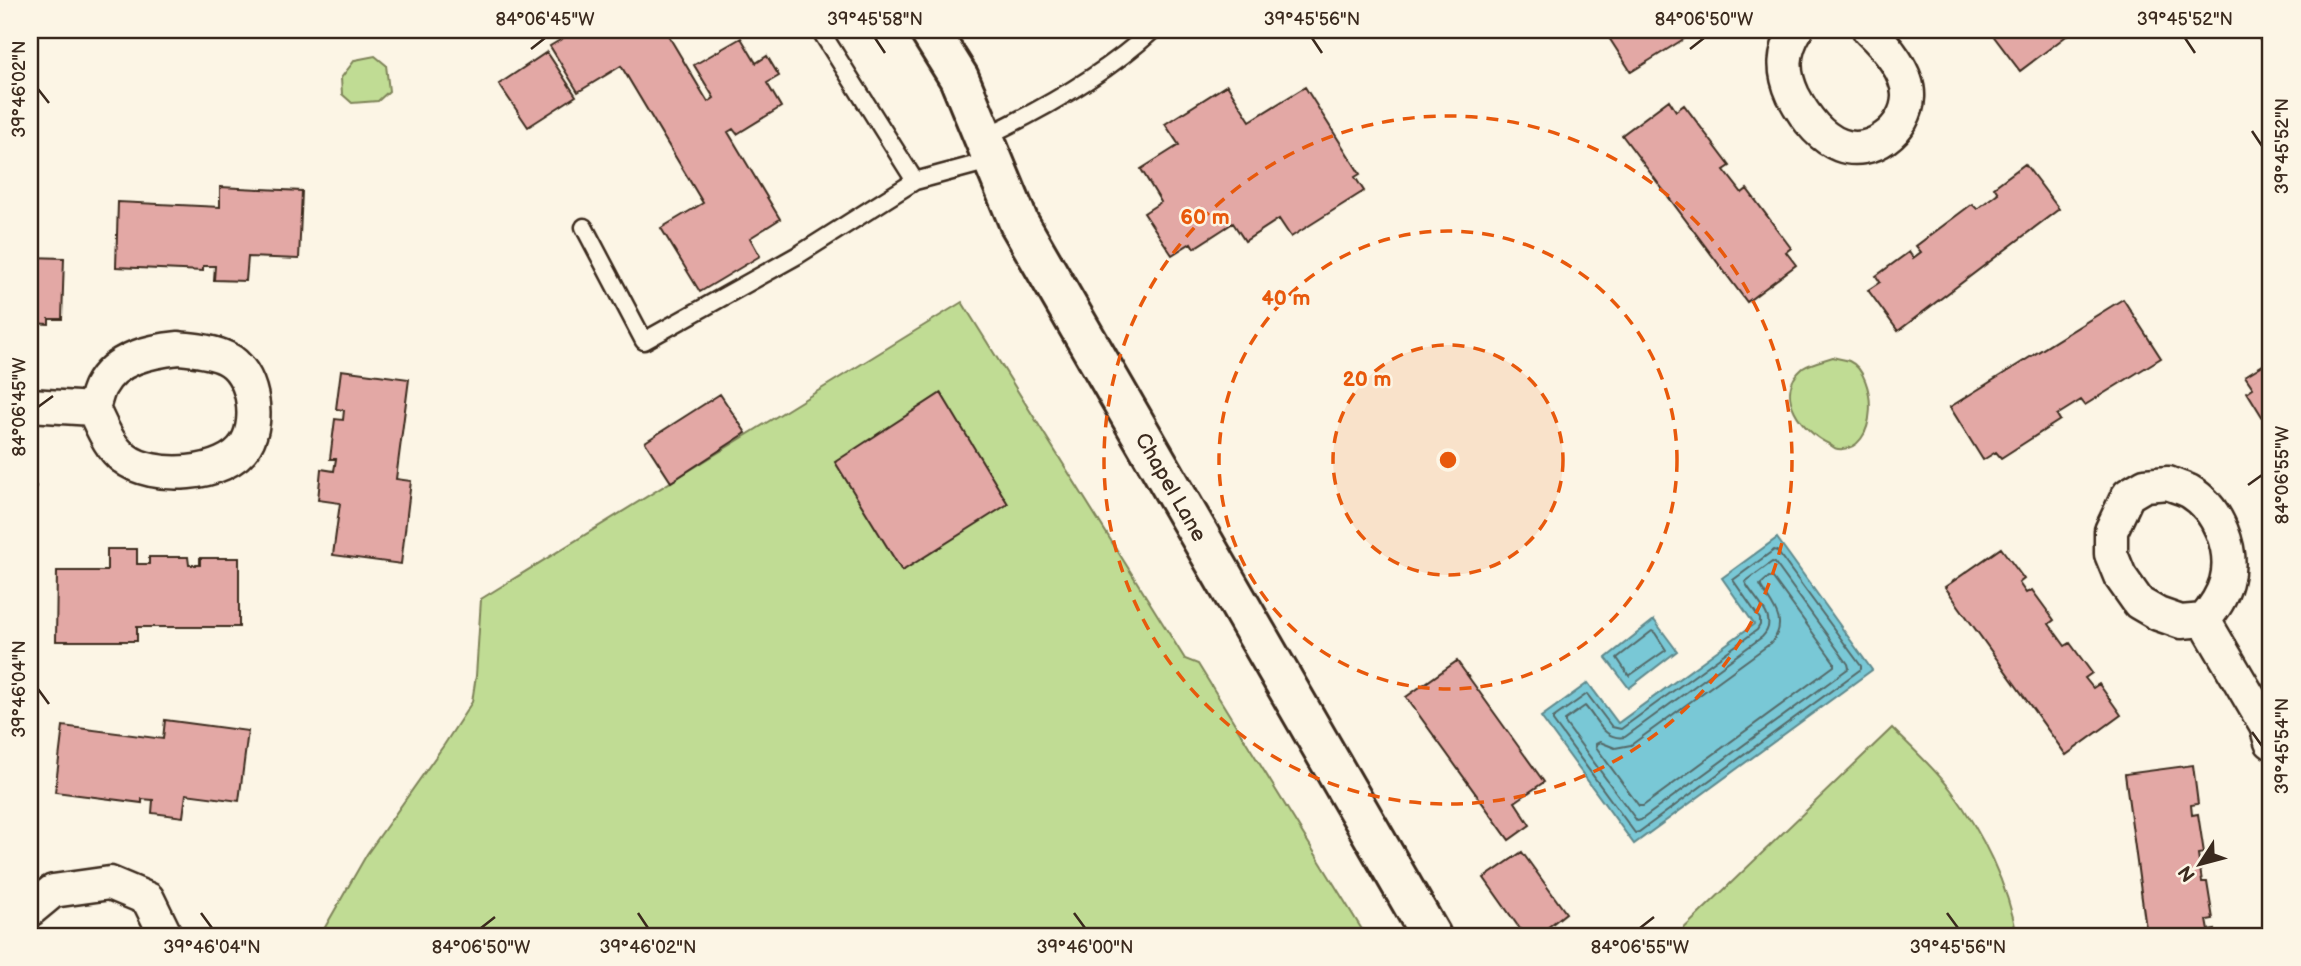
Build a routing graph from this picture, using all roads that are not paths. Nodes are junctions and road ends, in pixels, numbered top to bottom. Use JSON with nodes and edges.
{"nodes":[{"id":1,"x":820,"y":30,"type":"edge"},
{"id":2,"x":929,"y":30,"type":"edge"},
{"id":3,"x":1153,"y":30,"type":"edge"},
{"id":4,"x":1796,"y":30,"type":"edge"},
{"id":5,"x":1869,"y":30,"type":"edge"},
{"id":6,"x":988,"y":148,"type":"junction"},
{"id":7,"x":915,"y":181,"type":"junction"},
{"id":8,"x":584,"y":227,"type":"dead end"},
{"id":9,"x":30,"y":405,"type":"edge"},
{"id":10,"x":93,"y":408,"type":"junction"},
{"id":11,"x":2204,"y":620,"type":"junction"},
{"id":12,"x":2271,"y":742,"type":"edge"},
{"id":13,"x":30,"y":910,"type":"edge"},
{"id":14,"x":166,"y":936,"type":"edge"},
{"id":15,"x":1431,"y":936,"type":"edge"}],
"edges":[{"from":1,"to":7,"type":"lane"},
{"from":2,"to":6,"type":"street","name":"Chapel Lane"},
{"from":3,"to":6,"type":"lane"},
{"from":4,"to":5,"type":"street"},
{"from":6,"to":7,"type":"lane"},
{"from":6,"to":15,"type":"street","name":"Chapel Lane"},
{"from":7,"to":8,"type":"lane"},
{"from":9,"to":10,"type":"street"},
{"from":10,"to":10,"type":"street"},
{"from":11,"to":11,"type":"street"},
{"from":11,"to":12,"type":"street"},
{"from":13,"to":14,"type":"street"}]}
